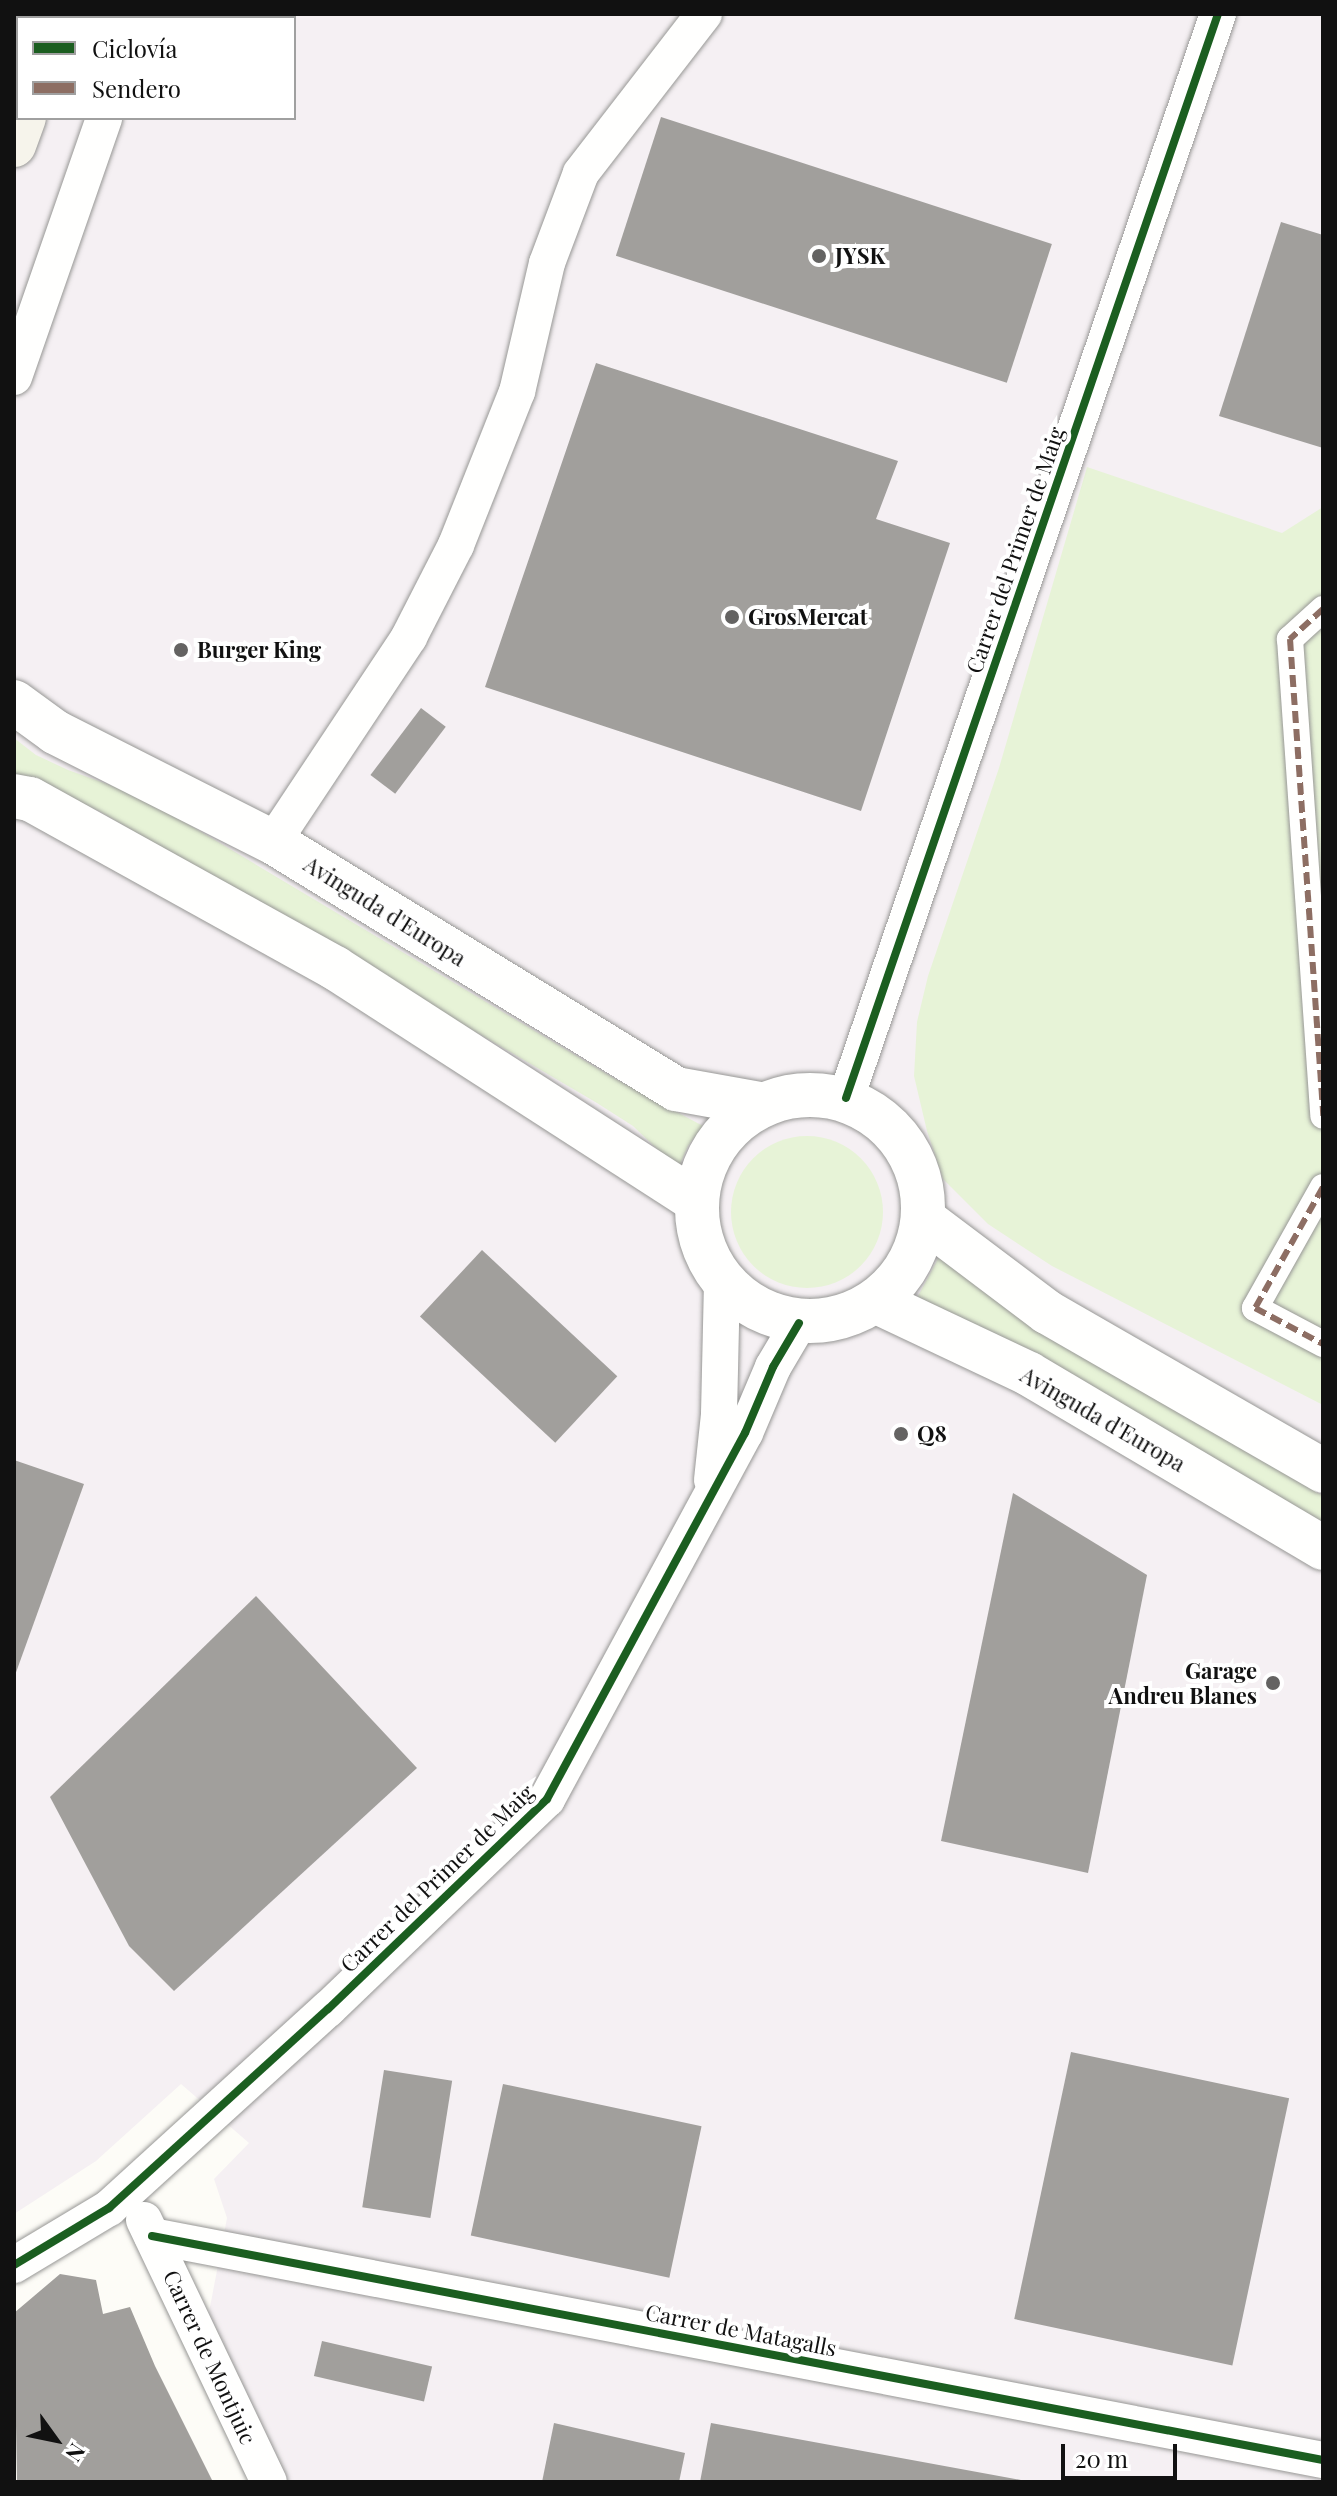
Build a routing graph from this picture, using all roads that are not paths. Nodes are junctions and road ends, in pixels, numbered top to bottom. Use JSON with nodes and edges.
{"nodes":[{"id":1,"x":704,"y":14,"type":"edge"},
{"id":2,"x":1218,"y":14,"type":"edge"},
{"id":3,"x":23,"y":120,"type":"edge"},
{"id":4,"x":103,"y":120,"type":"edge"},
{"id":5,"x":14,"y":145,"type":"edge"},
{"id":6,"x":14,"y":377,"type":"edge"},
{"id":7,"x":1323,"y":609,"type":"edge"},
{"id":8,"x":14,"y":702,"type":"edge"},
{"id":9,"x":14,"y":796,"type":"edge"},
{"id":10,"x":273,"y":842,"type":"junction"},
{"id":11,"x":846,"y":1098,"type":"junction"},
{"id":12,"x":759,"y":1104,"type":"junction"},
{"id":13,"x":1323,"y":1116,"type":"edge"},
{"id":14,"x":1323,"y":1187,"type":"edge"},
{"id":15,"x":695,"y":1200,"type":"junction"},
{"id":16,"x":925,"y":1220,"type":"junction"},
{"id":17,"x":722,"y":1283,"type":"junction"},
{"id":18,"x":877,"y":1302,"type":"junction"},
{"id":19,"x":799,"y":1323,"type":"junction"},
{"id":20,"x":1323,"y":1344,"type":"edge"},
{"id":21,"x":1323,"y":1471,"type":"edge"},
{"id":22,"x":710,"y":1497,"type":"junction"},
{"id":23,"x":1323,"y":1548,"type":"edge"},
{"id":24,"x":119,"y":2199,"type":"junction"},
{"id":25,"x":152,"y":2236,"type":"junction"},
{"id":26,"x":14,"y":2265,"type":"edge"},
{"id":27,"x":1323,"y":2460,"type":"edge"},
{"id":28,"x":269,"y":2482,"type":"edge"}],
"edges":[{"from":1,"to":10,"type":"street"},
{"from":2,"to":11,"type":"street","name":"Carrer del Primer de Maig"},
{"from":3,"to":5,"type":"main road"},
{"from":4,"to":6,"type":"street"},
{"from":7,"to":13,"type":"street"},
{"from":8,"to":10,"type":"street","name":"Avinguda d'Europa"},
{"from":9,"to":15,"type":"street"},
{"from":10,"to":12,"type":"street","name":"Avinguda d'Europa"},
{"from":11,"to":12,"type":"street"},
{"from":11,"to":16,"type":"street"},
{"from":12,"to":15,"type":"street"},
{"from":14,"to":20,"type":"street"},
{"from":15,"to":17,"type":"street"},
{"from":16,"to":18,"type":"street"},
{"from":16,"to":21,"type":"street"},
{"from":17,"to":19,"type":"street"},
{"from":17,"to":22,"type":"street","name":"Carrer del Primer de Maig"},
{"from":18,"to":19,"type":"street"},
{"from":18,"to":23,"type":"street","name":"Avinguda d'Europa"},
{"from":19,"to":22,"type":"street","name":"Carrer del Primer de Maig"},
{"from":22,"to":24,"type":"street","name":"Carrer del Primer de Maig"},
{"from":24,"to":25,"type":"street","name":"Carrer de Montjuic"},
{"from":24,"to":26,"type":"street","name":"Carrer del Primer de Maig"},
{"from":25,"to":27,"type":"street","name":"Carrer de Matagalls"},
{"from":25,"to":28,"type":"street","name":"Carrer de Montjuic"}]}
